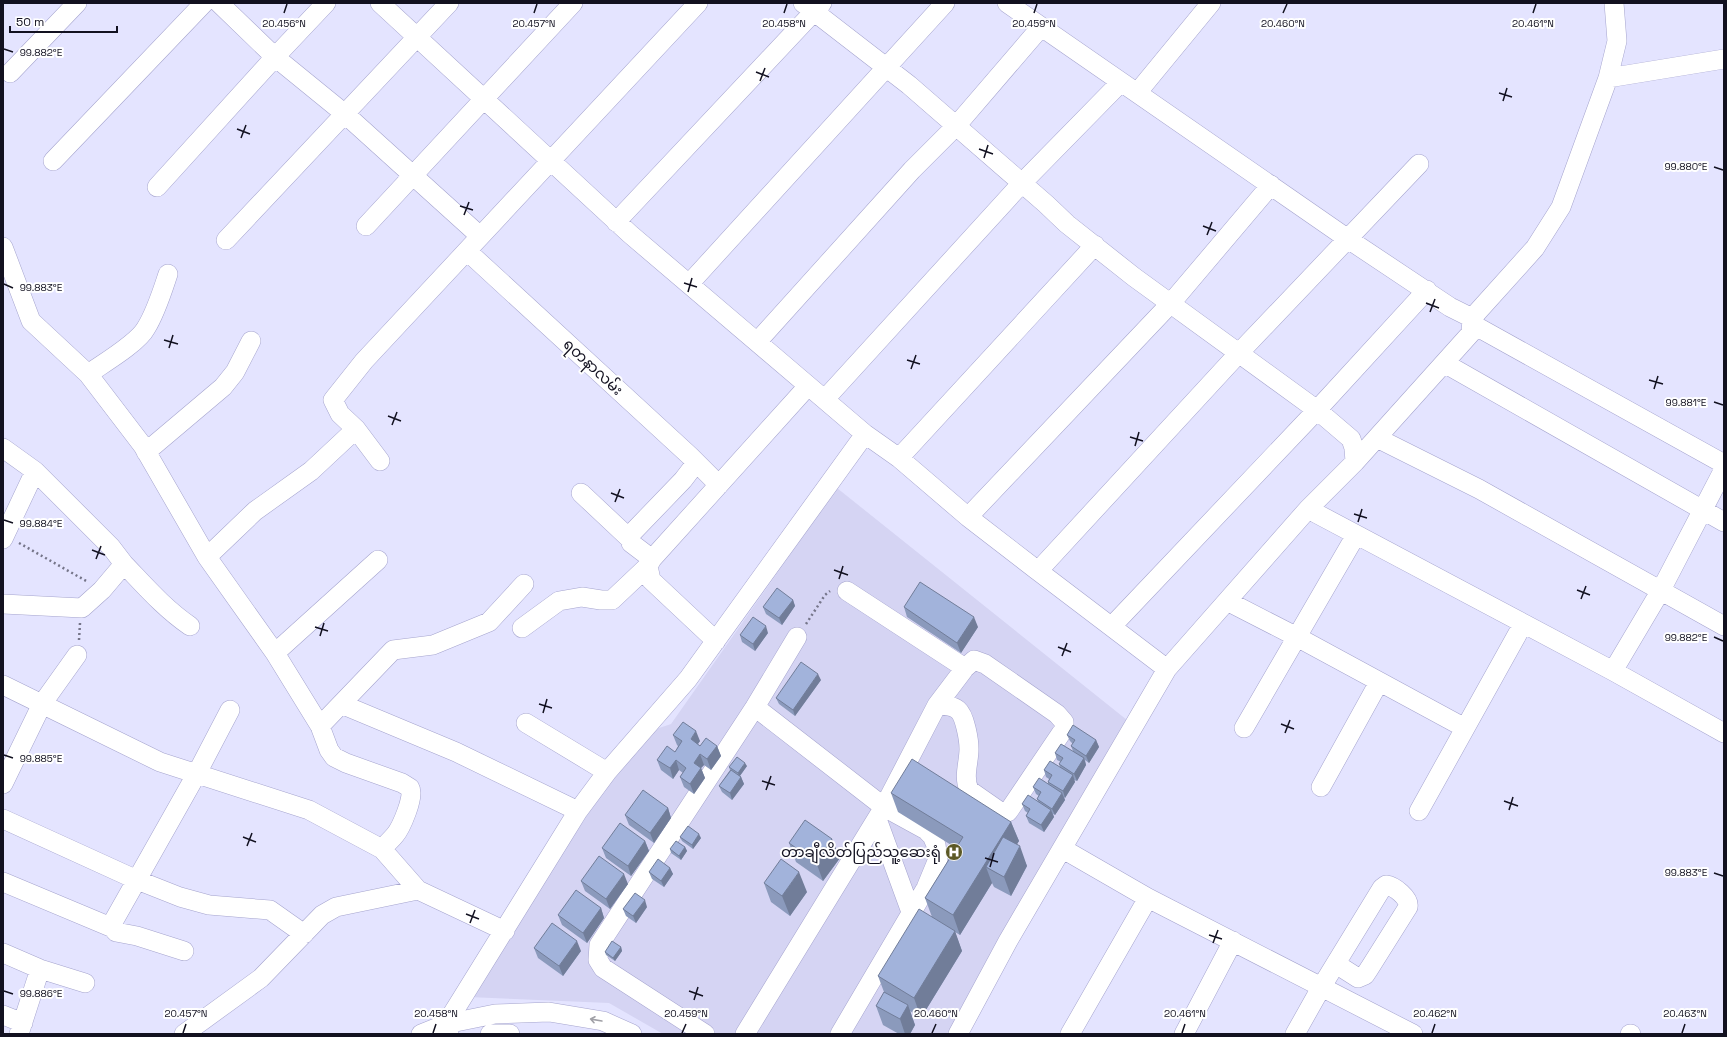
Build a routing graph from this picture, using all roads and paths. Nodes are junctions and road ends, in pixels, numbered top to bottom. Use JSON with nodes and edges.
{"nodes":[{"id":1,"x":77,"y":3,"type":"edge"},
{"id":2,"x":204,"y":3,"type":"edge"},
{"id":3,"x":219,"y":3,"type":"edge"},
{"id":4,"x":326,"y":3,"type":"edge"},
{"id":5,"x":380,"y":3,"type":"edge"},
{"id":6,"x":449,"y":3,"type":"edge"},
{"id":7,"x":573,"y":3,"type":"edge"},
{"id":8,"x":698,"y":3,"type":"edge"},
{"id":9,"x":945,"y":3,"type":"edge"},
{"id":10,"x":1007,"y":3,"type":"edge"},
{"id":11,"x":1211,"y":3,"type":"edge"},
{"id":12,"x":1614,"y":3,"type":"edge"},
{"id":13,"x":813,"y":6,"type":"edge"},
{"id":14,"x":1041,"y":27,"type":"junction"},
{"id":15,"x":417,"y":38,"type":"junction"},
{"id":16,"x":275,"y":57,"type":"junction"},
{"id":17,"x":1724,"y":59,"type":"edge"},
{"id":18,"x":886,"y":67,"type":"junction"},
{"id":19,"x":10,"y":73,"type":"dead end"},
{"id":20,"x":1608,"y":78,"type":"junction"},
{"id":21,"x":1121,"y":82,"type":"junction"},
{"id":22,"x":1137,"y":93,"type":"junction"},
{"id":23,"x":484,"y":100,"type":"junction"},
{"id":24,"x":345,"y":114,"type":"junction"},
{"id":25,"x":956,"y":126,"type":"junction"},
{"id":26,"x":552,"y":160,"type":"junction"},
{"id":27,"x":53,"y":161,"type":"dead end"},
{"id":28,"x":1419,"y":164,"type":"dead end"},
{"id":29,"x":414,"y":175,"type":"junction"},
{"id":30,"x":1021,"y":184,"type":"junction"},
{"id":31,"x":1271,"y":185,"type":"junction"},
{"id":32,"x":157,"y":187,"type":"dead end"},
{"id":33,"x":616,"y":222,"type":"junction"},
{"id":34,"x":366,"y":226,"type":"dead end"},
{"id":35,"x":480,"y":236,"type":"junction"},
{"id":36,"x":1348,"y":239,"type":"junction"},
{"id":37,"x":226,"y":240,"type":"dead end"},
{"id":38,"x":1095,"y":245,"type":"junction"},
{"id":39,"x":3,"y":247,"type":"edge"},
{"id":40,"x":467,"y":250,"type":"junction"},
{"id":41,"x":168,"y":274,"type":"dead end"},
{"id":42,"x":689,"y":284,"type":"junction"},
{"id":43,"x":1426,"y":290,"type":"junction"},
{"id":44,"x":1171,"y":303,"type":"junction"},
{"id":45,"x":1472,"y":321,"type":"junction"},
{"id":46,"x":251,"y":341,"type":"dead end"},
{"id":47,"x":756,"y":342,"type":"junction"},
{"id":48,"x":1238,"y":354,"type":"junction"},
{"id":49,"x":1444,"y":363,"type":"junction"},
{"id":50,"x":88,"y":374,"type":"junction"},
{"id":51,"x":808,"y":386,"type":"junction"},
{"id":52,"x":825,"y":400,"type":"junction"},
{"id":53,"x":1317,"y":410,"type":"junction"},
{"id":54,"x":356,"y":429,"type":"junction"},
{"id":55,"x":865,"y":434,"type":"junction"},
{"id":56,"x":1377,"y":438,"type":"junction"},
{"id":57,"x":3,"y":448,"type":"edge"},
{"id":58,"x":146,"y":452,"type":"junction"},
{"id":59,"x":899,"y":458,"type":"junction"},
{"id":60,"x":380,"y":461,"type":"dead end"},
{"id":61,"x":1355,"y":462,"type":"junction"},
{"id":62,"x":696,"y":463,"type":"junction"},
{"id":63,"x":1724,"y":464,"type":"edge"},
{"id":64,"x":1724,"y":469,"type":"edge"},
{"id":65,"x":35,"y":471,"type":"junction"},
{"id":66,"x":719,"y":485,"type":"junction"},
{"id":67,"x":581,"y":493,"type":"dead end"},
{"id":68,"x":1308,"y":508,"type":"junction"},
{"id":69,"x":1703,"y":510,"type":"junction"},
{"id":70,"x":968,"y":517,"type":"junction"},
{"id":71,"x":1724,"y":522,"type":"edge"},
{"id":72,"x":1356,"y":535,"type":"junction"},
{"id":73,"x":4,"y":537,"type":"edge"},
{"id":74,"x":630,"y":539,"type":"junction"},
{"id":75,"x":207,"y":557,"type":"junction"},
{"id":76,"x":378,"y":560,"type":"dead end"},
{"id":77,"x":650,"y":563,"type":"junction"},
{"id":78,"x":124,"y":564,"type":"junction"},
{"id":79,"x":1038,"y":571,"type":"junction"},
{"id":80,"x":524,"y":584,"type":"dead end"},
{"id":81,"x":102,"y":590,"type":"junction"},
{"id":82,"x":1661,"y":590,"type":"junction"},
{"id":83,"x":847,"y":591,"type":"joint"},
{"id":84,"x":1227,"y":601,"type":"junction"},
{"id":85,"x":3,"y":604,"type":"edge"},
{"id":86,"x":82,"y":608,"type":"junction"},
{"id":87,"x":1523,"y":624,"type":"junction"},
{"id":88,"x":190,"y":626,"type":"dead end"},
{"id":89,"x":1112,"y":626,"type":"junction"},
{"id":90,"x":1724,"y":626,"type":"edge"},
{"id":91,"x":522,"y":628,"type":"dead end"},
{"id":92,"x":797,"y":637,"type":"joint"},
{"id":93,"x":1297,"y":637,"type":"junction"},
{"id":94,"x":716,"y":641,"type":"junction"},
{"id":95,"x":275,"y":653,"type":"junction"},
{"id":96,"x":77,"y":655,"type":"joint"},
{"id":97,"x":965,"y":668,"type":"junction"},
{"id":98,"x":1167,"y":669,"type":"junction"},
{"id":99,"x":1613,"y":671,"type":"junction"},
{"id":100,"x":1379,"y":682,"type":"junction"},
{"id":101,"x":3,"y":685,"type":"edge"},
{"id":102,"x":42,"y":704,"type":"junction"},
{"id":103,"x":341,"y":704,"type":"junction"},
{"id":104,"x":937,"y":705,"type":"junction"},
{"id":105,"x":755,"y":707,"type":"junction"},
{"id":106,"x":230,"y":710,"type":"dead end"},
{"id":107,"x":526,"y":723,"type":"dead end"},
{"id":108,"x":320,"y":726,"type":"junction"},
{"id":109,"x":1244,"y":728,"type":"dead end"},
{"id":110,"x":1465,"y":728,"type":"junction"},
{"id":111,"x":1724,"y":733,"type":"edge"},
{"id":112,"x":9,"y":754,"type":"edge"},
{"id":113,"x":607,"y":772,"type":"junction"},
{"id":114,"x":196,"y":775,"type":"junction"},
{"id":115,"x":3,"y":784,"type":"edge"},
{"id":116,"x":1321,"y":787,"type":"dead end"},
{"id":117,"x":578,"y":811,"type":"junction"},
{"id":118,"x":1419,"y":811,"type":"dead end"},
{"id":119,"x":880,"y":813,"type":"junction"},
{"id":120,"x":3,"y":819,"type":"edge"},
{"id":121,"x":382,"y":849,"type":"junction"},
{"id":122,"x":1063,"y":849,"type":"junction"},
{"id":123,"x":137,"y":880,"type":"junction"},
{"id":124,"x":3,"y":882,"type":"edge"},
{"id":125,"x":418,"y":890,"type":"junction"},
{"id":126,"x":1148,"y":898,"type":"junction"},
{"id":127,"x":911,"y":912,"type":"junction"},
{"id":128,"x":113,"y":928,"type":"junction"},
{"id":129,"x":505,"y":931,"type":"junction"},
{"id":130,"x":304,"y":934,"type":"junction"},
{"id":131,"x":1233,"y":941,"type":"junction"},
{"id":132,"x":184,"y":950,"type":"dead end"},
{"id":133,"x":3,"y":953,"type":"edge"},
{"id":134,"x":1336,"y":964,"type":"junction"},
{"id":135,"x":40,"y":969,"type":"junction"},
{"id":136,"x":85,"y":983,"type":"dead end"},
{"id":137,"x":1322,"y":986,"type":"junction"},
{"id":138,"x":3,"y":1015,"type":"edge"},
{"id":139,"x":21,"y":1028,"type":"edge"},
{"id":140,"x":447,"y":1029,"type":"edge"},
{"id":141,"x":184,"y":1034,"type":"edge"},
{"id":142,"x":421,"y":1034,"type":"edge"},
{"id":143,"x":490,"y":1034,"type":"edge"},
{"id":144,"x":510,"y":1034,"type":"edge"},
{"id":145,"x":632,"y":1034,"type":"edge"},
{"id":146,"x":705,"y":1034,"type":"edge"},
{"id":147,"x":745,"y":1034,"type":"edge"},
{"id":148,"x":840,"y":1034,"type":"edge"},
{"id":149,"x":958,"y":1034,"type":"edge"},
{"id":150,"x":1070,"y":1034,"type":"edge"},
{"id":151,"x":1184,"y":1034,"type":"edge"},
{"id":152,"x":1295,"y":1034,"type":"edge"},
{"id":153,"x":1413,"y":1034,"type":"edge"}],
"edges":[{"from":1,"to":19,"type":"street"},
{"from":2,"to":27,"type":"street"},
{"from":3,"to":16,"type":"street"},
{"from":4,"to":16,"type":"street"},
{"from":5,"to":15,"type":"street"},
{"from":6,"to":15,"type":"street"},
{"from":7,"to":23,"type":"street"},
{"from":8,"to":26,"type":"street"},
{"from":9,"to":18,"type":"street"},
{"from":10,"to":14,"type":"street"},
{"from":11,"to":22,"type":"street"},
{"from":12,"to":20,"type":"street"},
{"from":13,"to":18,"type":"street"},
{"from":13,"to":33,"type":"street"},
{"from":14,"to":21,"type":"street"},
{"from":14,"to":25,"type":"street"},
{"from":15,"to":23,"type":"street"},
{"from":15,"to":24,"type":"street"},
{"from":16,"to":24,"type":"street"},
{"from":16,"to":32,"type":"street"},
{"from":17,"to":20,"type":"street"},
{"from":18,"to":25,"type":"street"},
{"from":18,"to":42,"type":"street"},
{"from":20,"to":45,"type":"street"},
{"from":21,"to":22,"type":"street"},
{"from":21,"to":30,"type":"street"},
{"from":22,"to":31,"type":"street"},
{"from":23,"to":26,"type":"street"},
{"from":23,"to":29,"type":"street"},
{"from":24,"to":29,"type":"street"},
{"from":24,"to":37,"type":"street"},
{"from":25,"to":30,"type":"street"},
{"from":25,"to":47,"type":"street"},
{"from":26,"to":33,"type":"street"},
{"from":26,"to":35,"type":"street"},
{"from":28,"to":36,"type":"street"},
{"from":29,"to":34,"type":"street"},
{"from":29,"to":35,"type":"street"},
{"from":30,"to":38,"type":"street"},
{"from":30,"to":52,"type":"street"},
{"from":31,"to":36,"type":"street"},
{"from":31,"to":44,"type":"street"},
{"from":33,"to":42,"type":"street"},
{"from":35,"to":40,"type":"street"},
{"from":36,"to":43,"type":"street"},
{"from":36,"to":48,"type":"street"},
{"from":38,"to":44,"type":"street"},
{"from":38,"to":59,"type":"street"},
{"from":39,"to":50,"type":"street"},
{"from":40,"to":54,"type":"street"},
{"from":40,"to":62,"type":"street","name":"ရတနာလမ်း"},
{"from":41,"to":50,"type":"street"},
{"from":42,"to":47,"type":"street"},
{"from":43,"to":45,"type":"street"},
{"from":43,"to":53,"type":"street"},
{"from":44,"to":48,"type":"street"},
{"from":44,"to":70,"type":"street"},
{"from":45,"to":49,"type":"street"},
{"from":45,"to":63,"type":"street"},
{"from":46,"to":58,"type":"street"},
{"from":47,"to":51,"type":"street"},
{"from":48,"to":53,"type":"street"},
{"from":48,"to":79,"type":"street"},
{"from":49,"to":56,"type":"street"},
{"from":49,"to":69,"type":"street"},
{"from":50,"to":58,"type":"street"},
{"from":51,"to":52,"type":"street"},
{"from":51,"to":66,"type":"street"},
{"from":52,"to":55,"type":"street"},
{"from":53,"to":61,"type":"street"},
{"from":53,"to":89,"type":"street"},
{"from":54,"to":60,"type":"street"},
{"from":54,"to":75,"type":"street"},
{"from":55,"to":59,"type":"street"},
{"from":55,"to":94,"type":"street"},
{"from":56,"to":61,"type":"street"},
{"from":56,"to":82,"type":"street"},
{"from":57,"to":65,"type":"street"},
{"from":58,"to":75,"type":"street"},
{"from":59,"to":70,"type":"street"},
{"from":61,"to":68,"type":"street"},
{"from":62,"to":66,"type":"street","name":"ရတနာလမ်း"},
{"from":62,"to":74,"type":"street"},
{"from":64,"to":69,"type":"street"},
{"from":65,"to":73,"type":"street"},
{"from":65,"to":78,"type":"street"},
{"from":66,"to":77,"type":"street"},
{"from":67,"to":74,"type":"street"},
{"from":68,"to":72,"type":"street"},
{"from":68,"to":84,"type":"street"},
{"from":69,"to":71,"type":"street"},
{"from":69,"to":82,"type":"street"},
{"from":70,"to":79,"type":"street"},
{"from":72,"to":87,"type":"street"},
{"from":72,"to":93,"type":"street"},
{"from":73,"to":81,"type":"path"},
{"from":74,"to":77,"type":"street"},
{"from":75,"to":95,"type":"street"},
{"from":76,"to":95,"type":"street"},
{"from":77,"to":91,"type":"street"},
{"from":77,"to":94,"type":"street"},
{"from":78,"to":81,"type":"street"},
{"from":78,"to":88,"type":"street"},
{"from":79,"to":89,"type":"street"},
{"from":80,"to":103,"type":"street"},
{"from":81,"to":86,"type":"street"},
{"from":82,"to":90,"type":"street"},
{"from":82,"to":99,"type":"street"},
{"from":83,"to":92,"type":"path"},
{"from":83,"to":97,"type":"street"},
{"from":84,"to":93,"type":"street"},
{"from":84,"to":98,"type":"street"},
{"from":85,"to":86,"type":"street"},
{"from":86,"to":96,"type":"path"},
{"from":87,"to":99,"type":"street"},
{"from":87,"to":110,"type":"street"},
{"from":89,"to":98,"type":"street"},
{"from":92,"to":105,"type":"street"},
{"from":93,"to":100,"type":"street"},
{"from":93,"to":109,"type":"street"},
{"from":94,"to":113,"type":"street"},
{"from":95,"to":108,"type":"street"},
{"from":96,"to":102,"type":"street"},
{"from":97,"to":104,"type":"street"},
{"from":97,"to":104,"type":"street"},
{"from":98,"to":122,"type":"street"},
{"from":99,"to":111,"type":"street"},
{"from":100,"to":110,"type":"street"},
{"from":100,"to":116,"type":"street"},
{"from":101,"to":102,"type":"street"},
{"from":102,"to":112,"type":"street"},
{"from":102,"to":114,"type":"street"},
{"from":103,"to":108,"type":"street"},
{"from":103,"to":117,"type":"street"},
{"from":104,"to":119,"type":"street"},
{"from":105,"to":119,"type":"street"},
{"from":105,"to":146,"type":"street"},
{"from":106,"to":114,"type":"street"},
{"from":107,"to":113,"type":"street"},
{"from":108,"to":121,"type":"street"},
{"from":110,"to":118,"type":"street"},
{"from":112,"to":115,"type":"street"},
{"from":113,"to":117,"type":"street"},
{"from":114,"to":121,"type":"street"},
{"from":114,"to":123,"type":"street"},
{"from":117,"to":129,"type":"street"},
{"from":119,"to":127,"type":"street"},
{"from":119,"to":127,"type":"street"},
{"from":119,"to":147,"type":"street"},
{"from":120,"to":123,"type":"street"},
{"from":121,"to":125,"type":"street"},
{"from":122,"to":126,"type":"street"},
{"from":122,"to":149,"type":"street"},
{"from":123,"to":128,"type":"street"},
{"from":123,"to":130,"type":"street"},
{"from":124,"to":128,"type":"street"},
{"from":125,"to":129,"type":"street"},
{"from":125,"to":130,"type":"street"},
{"from":126,"to":131,"type":"street"},
{"from":126,"to":150,"type":"street"},
{"from":127,"to":148,"type":"street"},
{"from":128,"to":132,"type":"street"},
{"from":129,"to":140,"type":"street"},
{"from":130,"to":141,"type":"street"},
{"from":131,"to":137,"type":"street"},
{"from":131,"to":151,"type":"street"},
{"from":133,"to":135,"type":"street"},
{"from":134,"to":134,"type":"street"},
{"from":134,"to":137,"type":"street"},
{"from":135,"to":136,"type":"street"},
{"from":135,"to":139,"type":"street"},
{"from":137,"to":152,"type":"street"},
{"from":137,"to":153,"type":"street"},
{"from":138,"to":139,"type":"street"},
{"from":140,"to":142,"type":"street"},
{"from":145,"to":140,"type":"street","one_way":true},
{"from":143,"to":144,"type":"street"}]}
